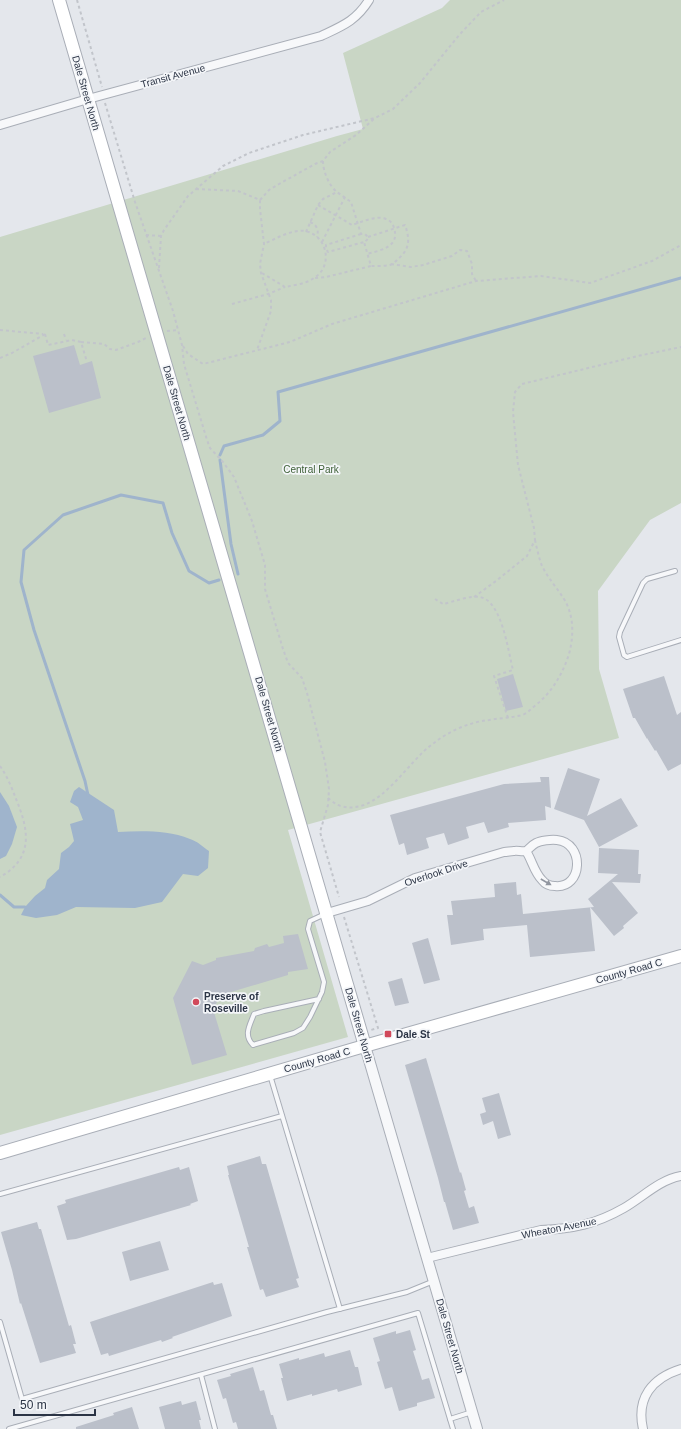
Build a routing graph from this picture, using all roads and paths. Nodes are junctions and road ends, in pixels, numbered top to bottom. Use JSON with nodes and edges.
{"nodes":[{"id":1,"x":61,"y":0,"type":"edge"},
{"id":2,"x":77,"y":0,"type":"edge"},
{"id":3,"x":369,"y":0,"type":"edge"},
{"id":4,"x":504,"y":0,"type":"edge"},
{"id":5,"x":102,"y":86,"type":"dead end"},
{"id":6,"x":88,"y":99,"type":"junction"},
{"id":7,"x":105,"y":108,"type":"dead end"},
{"id":8,"x":375,"y":118,"type":"junction"},
{"id":9,"x":0,"y":125,"type":"edge"},
{"id":10,"x":324,"y":161,"type":"junction"},
{"id":11,"x":195,"y":189,"type":"junction"},
{"id":12,"x":337,"y":192,"type":"junction"},
{"id":13,"x":345,"y":197,"type":"junction"},
{"id":14,"x":260,"y":200,"type":"junction"},
{"id":15,"x":318,"y":205,"type":"junction"},
{"id":16,"x":336,"y":215,"type":"junction"},
{"id":17,"x":310,"y":222,"type":"junction"},
{"id":18,"x":358,"y":223,"type":"junction"},
{"id":19,"x":394,"y":229,"type":"junction"},
{"id":20,"x":306,"y":232,"type":"junction"},
{"id":21,"x":362,"y":234,"type":"junction"},
{"id":22,"x":146,"y":235,"type":"junction"},
{"id":23,"x":161,"y":236,"type":"junction"},
{"id":24,"x":317,"y":237,"type":"junction"},
{"id":25,"x":368,"y":237,"type":"junction"},
{"id":26,"x":322,"y":242,"type":"junction"},
{"id":27,"x":364,"y":242,"type":"junction"},
{"id":28,"x":264,"y":244,"type":"junction"},
{"id":29,"x":681,"y":245,"type":"edge"},
{"id":30,"x":326,"y":249,"type":"junction"},
{"id":31,"x":367,"y":254,"type":"junction"},
{"id":32,"x":391,"y":264,"type":"junction"},
{"id":33,"x":370,"y":266,"type":"junction"},
{"id":34,"x":159,"y":270,"type":"junction"},
{"id":35,"x":261,"y":273,"type":"junction"},
{"id":36,"x":315,"y":278,"type":"junction"},
{"id":37,"x":476,"y":281,"type":"junction"},
{"id":38,"x":284,"y":287,"type":"junction"},
{"id":39,"x":268,"y":294,"type":"junction"},
{"id":40,"x":232,"y":304,"type":"dead end"},
{"id":41,"x":0,"y":330,"type":"edge"},
{"id":42,"x":178,"y":330,"type":"junction"},
{"id":43,"x":165,"y":331,"type":"dead end"},
{"id":44,"x":45,"y":334,"type":"junction"},
{"id":45,"x":64,"y":334,"type":"dead end"},
{"id":46,"x":151,"y":335,"type":"dead end"},
{"id":47,"x":66,"y":340,"type":"junction"},
{"id":48,"x":81,"y":342,"type":"junction"},
{"id":49,"x":182,"y":345,"type":"junction"},
{"id":50,"x":681,"y":347,"type":"edge"},
{"id":51,"x":257,"y":350,"type":"junction"},
{"id":52,"x":0,"y":358,"type":"edge"},
{"id":53,"x":87,"y":362,"type":"dead end"},
{"id":54,"x":535,"y":540,"type":"junction"},
{"id":55,"x":675,"y":571,"type":"dead end"},
{"id":56,"x":474,"y":597,"type":"junction"},
{"id":57,"x":435,"y":599,"type":"dead end"},
{"id":58,"x":681,"y":640,"type":"edge"},
{"id":59,"x":508,"y":718,"type":"junction"},
{"id":60,"x":0,"y":766,"type":"edge"},
{"id":61,"x":328,"y":798,"type":"junction"},
{"id":62,"x":526,"y":851,"type":"junction"},
{"id":63,"x":0,"y":877,"type":"edge"},
{"id":64,"x":338,"y":897,"type":"dead end"},
{"id":65,"x":327,"y":913,"type":"junction"},
{"id":66,"x":681,"y":956,"type":"edge"},
{"id":67,"x":319,"y":999,"type":"junction"},
{"id":68,"x":365,"y":1046,"type":"junction"},
{"id":69,"x":270,"y":1074,"type":"junction"},
{"id":70,"x":282,"y":1116,"type":"junction"},
{"id":71,"x":0,"y":1153,"type":"edge"},
{"id":72,"x":681,"y":1176,"type":"edge"},
{"id":73,"x":0,"y":1194,"type":"edge"},
{"id":74,"x":427,"y":1258,"type":"junction"},
{"id":75,"x":434,"y":1281,"type":"junction"},
{"id":76,"x":340,"y":1309,"type":"junction"},
{"id":77,"x":0,"y":1322,"type":"edge"},
{"id":78,"x":681,"y":1370,"type":"edge"},
{"id":79,"x":201,"y":1375,"type":"junction"},
{"id":80,"x":472,"y":1412,"type":"junction"},
{"id":81,"x":450,"y":1420,"type":"junction"},
{"id":82,"x":9,"y":1429,"type":"edge"},
{"id":83,"x":215,"y":1429,"type":"edge"},
{"id":84,"x":453,"y":1429,"type":"edge"},
{"id":85,"x":477,"y":1429,"type":"edge"},
{"id":86,"x":643,"y":1429,"type":"edge"}],
"edges":[{"from":1,"to":6,"type":"main road","name":"Dale Street North"},
{"from":2,"to":5,"type":"path"},
{"from":3,"to":6,"type":"street","name":"Transit Avenue"},
{"from":4,"to":8,"type":"path"},
{"from":6,"to":9,"type":"street","name":"Transit Avenue"},
{"from":6,"to":65,"type":"main road","name":"Dale Street North"},
{"from":7,"to":22,"type":"path"},
{"from":8,"to":10,"type":"path"},
{"from":8,"to":11,"type":"path"},
{"from":10,"to":12,"type":"path"},
{"from":10,"to":14,"type":"path"},
{"from":11,"to":14,"type":"path"},
{"from":11,"to":23,"type":"path"},
{"from":12,"to":13,"type":"path"},
{"from":12,"to":15,"type":"path"},
{"from":13,"to":16,"type":"path"},
{"from":13,"to":18,"type":"path"},
{"from":14,"to":28,"type":"path"},
{"from":15,"to":16,"type":"path"},
{"from":15,"to":17,"type":"path"},
{"from":16,"to":18,"type":"path"},
{"from":16,"to":26,"type":"path"},
{"from":17,"to":20,"type":"path"},
{"from":17,"to":24,"type":"path"},
{"from":18,"to":19,"type":"path"},
{"from":18,"to":21,"type":"path"},
{"from":19,"to":25,"type":"path"},
{"from":19,"to":31,"type":"path"},
{"from":19,"to":32,"type":"path"},
{"from":20,"to":24,"type":"path"},
{"from":20,"to":28,"type":"path"},
{"from":21,"to":25,"type":"path"},
{"from":21,"to":30,"type":"path"},
{"from":22,"to":23,"type":"path"},
{"from":22,"to":34,"type":"path"},
{"from":23,"to":34,"type":"path"},
{"from":24,"to":26,"type":"path"},
{"from":25,"to":27,"type":"path"},
{"from":26,"to":30,"type":"path"},
{"from":27,"to":30,"type":"path"},
{"from":27,"to":31,"type":"path"},
{"from":28,"to":35,"type":"path"},
{"from":29,"to":37,"type":"path"},
{"from":30,"to":36,"type":"path"},
{"from":31,"to":33,"type":"path"},
{"from":32,"to":33,"type":"path"},
{"from":32,"to":37,"type":"path"},
{"from":33,"to":36,"type":"path"},
{"from":34,"to":42,"type":"path"},
{"from":35,"to":38,"type":"path"},
{"from":35,"to":39,"type":"path"},
{"from":36,"to":38,"type":"path"},
{"from":37,"to":51,"type":"path"},
{"from":38,"to":39,"type":"path"},
{"from":39,"to":40,"type":"path"},
{"from":39,"to":51,"type":"path"},
{"from":41,"to":44,"type":"path"},
{"from":42,"to":43,"type":"path"},
{"from":42,"to":49,"type":"path"},
{"from":44,"to":47,"type":"path"},
{"from":44,"to":52,"type":"path"},
{"from":45,"to":47,"type":"path"},
{"from":46,"to":48,"type":"path"},
{"from":47,"to":48,"type":"path"},
{"from":48,"to":53,"type":"path"},
{"from":49,"to":51,"type":"path"},
{"from":49,"to":61,"type":"path"},
{"from":50,"to":54,"type":"path"},
{"from":54,"to":56,"type":"path"},
{"from":54,"to":59,"type":"path"},
{"from":55,"to":58,"type":"lane"},
{"from":56,"to":57,"type":"path"},
{"from":56,"to":59,"type":"path"},
{"from":59,"to":61,"type":"path"},
{"from":60,"to":63,"type":"path"},
{"from":61,"to":64,"type":"path"},
{"from":62,"to":62,"type":"street","name":"Overlook Drive","one_way":true},
{"from":62,"to":65,"type":"street","name":"Overlook Drive"},
{"from":65,"to":67,"type":"lane"},
{"from":65,"to":68,"type":"main road","name":"Dale Street North"},
{"from":66,"to":68,"type":"main road","name":"County Road C"},
{"from":67,"to":67,"type":"lane"},
{"from":68,"to":69,"type":"main road","name":"County Road C"},
{"from":68,"to":74,"type":"street","name":"Dale Street North"},
{"from":69,"to":70,"type":"lane"},
{"from":69,"to":71,"type":"main road","name":"County Road C"},
{"from":70,"to":73,"type":"lane"},
{"from":70,"to":76,"type":"lane"},
{"from":72,"to":74,"type":"street","name":"Wheaton Avenue"},
{"from":74,"to":75,"type":"street","name":"Dale Street North"},
{"from":75,"to":76,"type":"lane"},
{"from":75,"to":80,"type":"street","name":"Dale Street North"},
{"from":76,"to":77,"type":"lane"},
{"from":78,"to":86,"type":"street"},
{"from":79,"to":81,"type":"lane"},
{"from":79,"to":82,"type":"lane"},
{"from":79,"to":83,"type":"lane"},
{"from":80,"to":81,"type":"lane"},
{"from":80,"to":85,"type":"street","name":"Dale Street North"},
{"from":81,"to":84,"type":"lane"}]}
